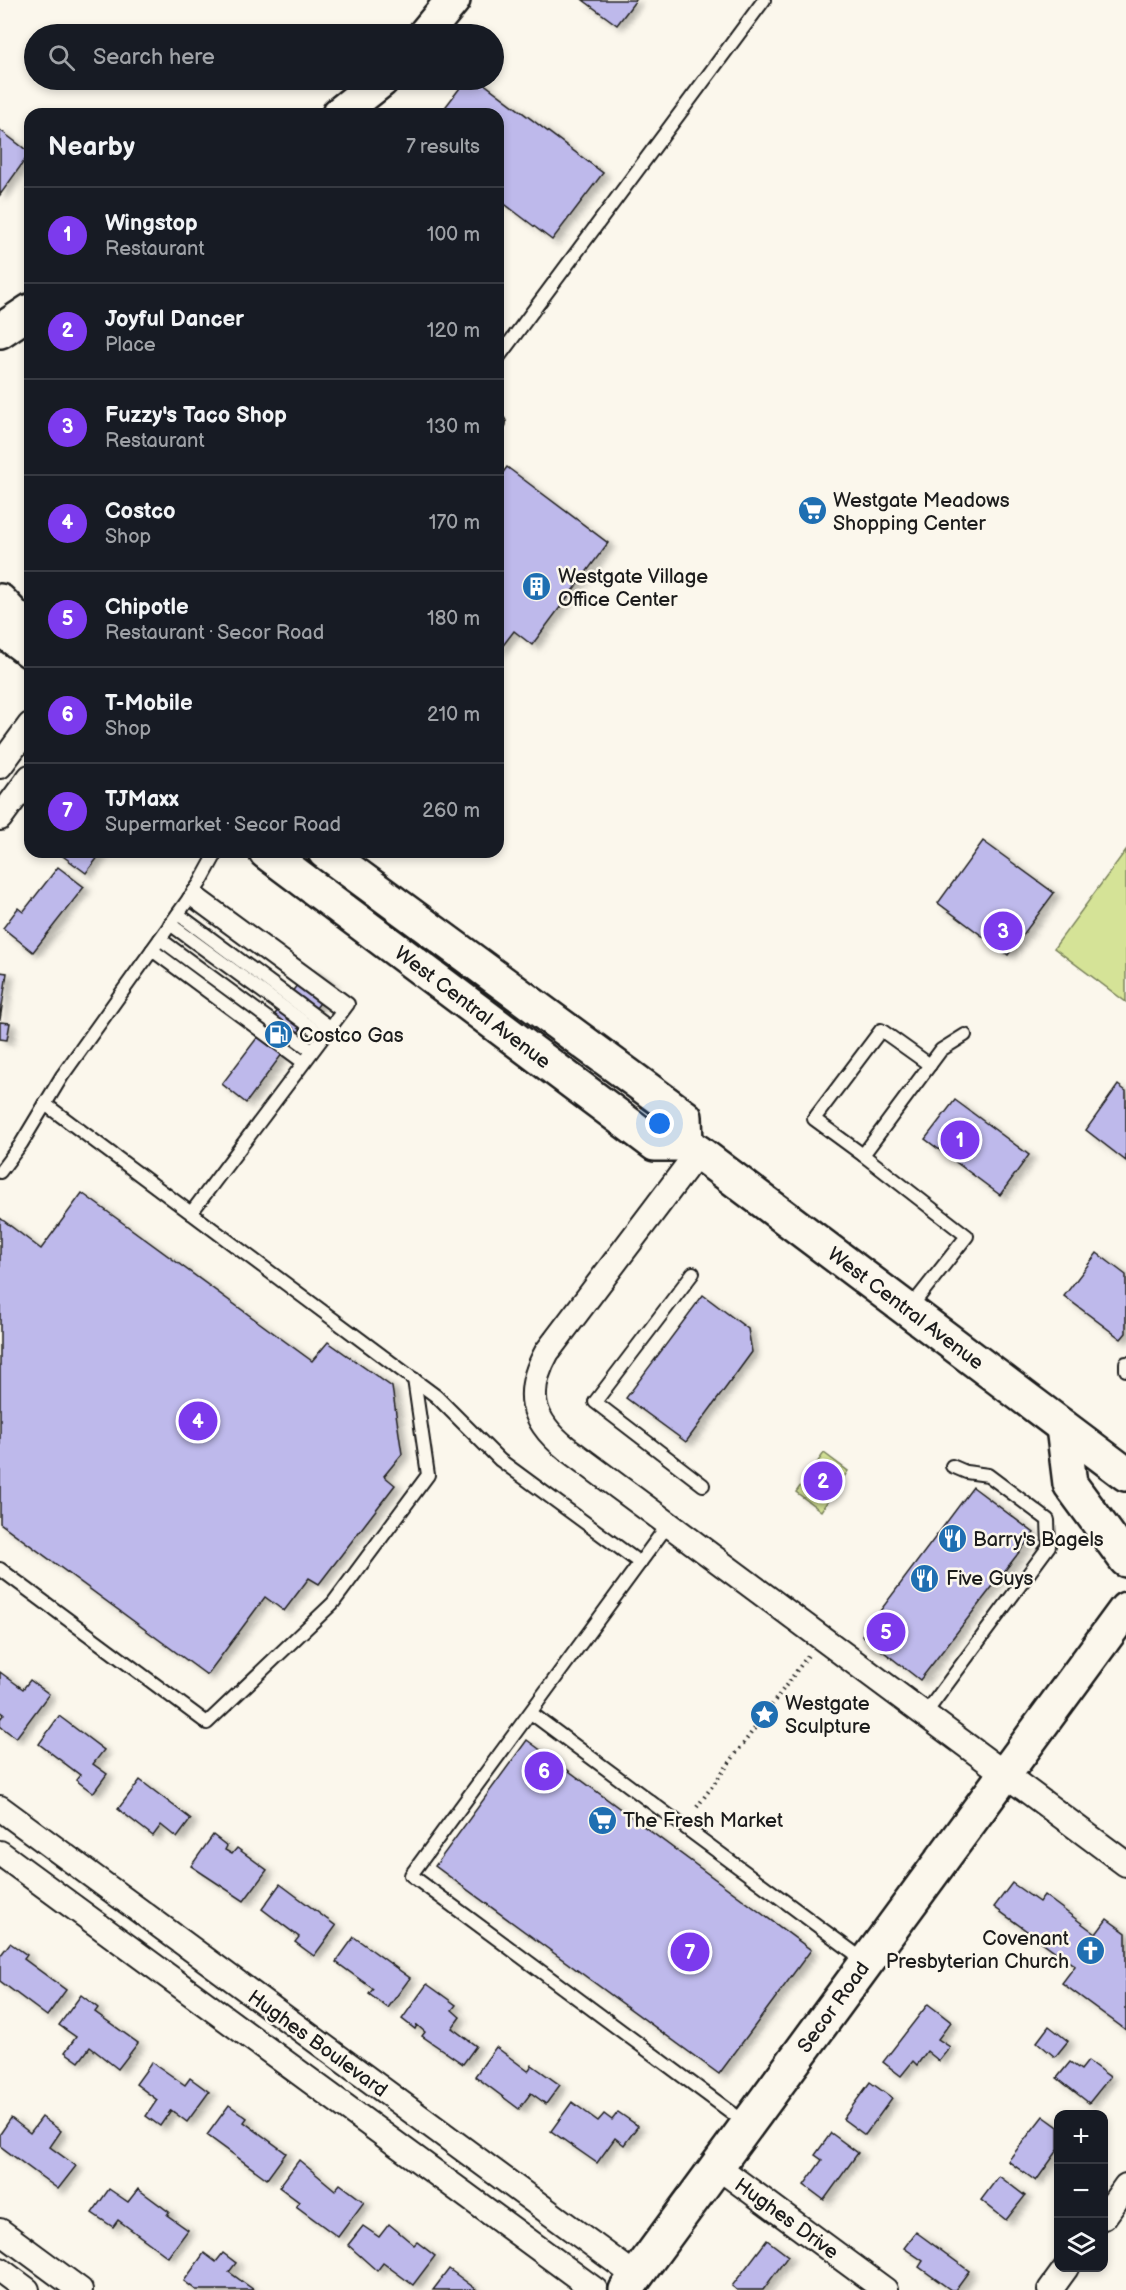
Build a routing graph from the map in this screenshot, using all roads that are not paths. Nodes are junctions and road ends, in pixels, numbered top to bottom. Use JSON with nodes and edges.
{"nodes":[{"id":1,"x":453,"y":0,"type":"edge"},
{"id":2,"x":765,"y":0,"type":"edge"},
{"id":3,"x":433,"y":24,"type":"edge"},
{"id":4,"x":369,"y":90,"type":"edge"},
{"id":5,"x":347,"y":108,"type":"edge"},
{"id":6,"x":24,"y":315,"type":"edge"},
{"id":7,"x":0,"y":331,"type":"edge"},
{"id":8,"x":504,"y":350,"type":"edge"},
{"id":9,"x":0,"y":601,"type":"edge"},
{"id":10,"x":24,"y":627,"type":"edge"},
{"id":11,"x":0,"y":628,"type":"edge"},
{"id":12,"x":24,"y":646,"type":"edge"},
{"id":13,"x":24,"y":733,"type":"edge"},
{"id":14,"x":0,"y":766,"type":"edge"},
{"id":15,"x":24,"y":785,"type":"edge"},
{"id":16,"x":0,"y":818,"type":"edge"},
{"id":17,"x":213,"y":858,"type":"edge"},
{"id":18,"x":274,"y":858,"type":"edge"},
{"id":19,"x":307,"y":858,"type":"edge"},
{"id":20,"x":333,"y":858,"type":"edge"},
{"id":21,"x":192,"y":894,"type":"junction"},
{"id":22,"x":408,"y":913,"type":"junction"},
{"id":23,"x":174,"y":919,"type":"junction"},
{"id":24,"x":160,"y":939,"type":"junction"},
{"id":25,"x":152,"y":950,"type":"junction"},
{"id":26,"x":327,"y":1031,"type":"junction"},
{"id":27,"x":965,"y":1035,"type":"dead end"},
{"id":28,"x":312,"y":1051,"type":"junction"},
{"id":29,"x":303,"y":1062,"type":"junction"},
{"id":30,"x":930,"y":1065,"type":"junction"},
{"id":31,"x":45,"y":1104,"type":"junction"},
{"id":32,"x":692,"y":1148,"type":"junction"},
{"id":33,"x":863,"y":1155,"type":"junction"},
{"id":34,"x":0,"y":1172,"type":"edge"},
{"id":35,"x":191,"y":1213,"type":"junction"},
{"id":36,"x":693,"y":1273,"type":"dead end"},
{"id":37,"x":909,"y":1309,"type":"junction"},
{"id":38,"x":1126,"y":1363,"type":"edge"},
{"id":39,"x":1126,"y":1370,"type":"edge"},
{"id":40,"x":414,"y":1380,"type":"junction"},
{"id":41,"x":1063,"y":1427,"type":"junction"},
{"id":42,"x":952,"y":1466,"type":"dead end"},
{"id":43,"x":1126,"y":1474,"type":"edge"},
{"id":44,"x":702,"y":1485,"type":"dead end"},
{"id":45,"x":672,"y":1526,"type":"junction"},
{"id":46,"x":1126,"y":1560,"type":"edge"},
{"id":47,"x":640,"y":1563,"type":"junction"},
{"id":48,"x":0,"y":1569,"type":"edge"},
{"id":49,"x":1126,"y":1609,"type":"edge"},
{"id":50,"x":531,"y":1713,"type":"junction"},
{"id":51,"x":925,"y":1714,"type":"junction"},
{"id":52,"x":1004,"y":1772,"type":"junction"},
{"id":53,"x":0,"y":1809,"type":"edge"},
{"id":54,"x":0,"y":1853,"type":"edge"},
{"id":55,"x":1126,"y":1864,"type":"edge"},
{"id":56,"x":866,"y":1962,"type":"junction"},
{"id":57,"x":748,"y":2124,"type":"junction"},
{"id":58,"x":718,"y":2167,"type":"junction"},
{"id":59,"x":1126,"y":2186,"type":"edge"},
{"id":60,"x":1108,"y":2211,"type":"edge"},
{"id":61,"x":0,"y":2231,"type":"edge"},
{"id":62,"x":0,"y":2270,"type":"edge"},
{"id":63,"x":1063,"y":2272,"type":"edge"},
{"id":64,"x":631,"y":2284,"type":"edge"},
{"id":65,"x":27,"y":2290,"type":"edge"},
{"id":66,"x":80,"y":2290,"type":"edge"},
{"id":67,"x":595,"y":2290,"type":"edge"},
{"id":68,"x":885,"y":2290,"type":"edge"},
{"id":69,"x":1050,"y":2290,"type":"edge"}],
"edges":[{"from":1,"to":3,"type":"main road"},
{"from":2,"to":8,"type":"lane"},
{"from":4,"to":5,"type":"main road"},
{"from":6,"to":7,"type":"main road"},
{"from":9,"to":10,"type":"main road"},
{"from":11,"to":12,"type":"main road"},
{"from":13,"to":14,"type":"street"},
{"from":15,"to":16,"type":"street"},
{"from":17,"to":21,"type":"lane"},
{"from":18,"to":32,"type":"main road","name":"West Central Avenue"},
{"from":19,"to":22,"type":"main road"},
{"from":20,"to":22,"type":"main road","name":"West Central Avenue"},
{"from":21,"to":23,"type":"lane"},
{"from":21,"to":26,"type":"lane"},
{"from":22,"to":32,"type":"main road","name":"West Central Avenue"},
{"from":23,"to":24,"type":"lane"},
{"from":23,"to":26,"type":"lane"},
{"from":24,"to":25,"type":"lane"},
{"from":24,"to":28,"type":"lane"},
{"from":25,"to":29,"type":"lane"},
{"from":25,"to":31,"type":"lane"},
{"from":26,"to":28,"type":"lane"},
{"from":27,"to":30,"type":"lane"},
{"from":28,"to":29,"type":"lane"},
{"from":29,"to":35,"type":"lane"},
{"from":30,"to":33,"type":"lane"},
{"from":30,"to":33,"type":"lane"},
{"from":31,"to":34,"type":"lane"},
{"from":31,"to":35,"type":"lane"},
{"from":32,"to":37,"type":"main road","name":"West Central Avenue"},
{"from":32,"to":45,"type":"street"},
{"from":33,"to":37,"type":"lane"},
{"from":35,"to":40,"type":"lane"},
{"from":36,"to":44,"type":"lane"},
{"from":37,"to":41,"type":"main road","name":"West Central Avenue"},
{"from":38,"to":39,"type":"lane"},
{"from":40,"to":47,"type":"lane"},
{"from":40,"to":48,"type":"lane"},
{"from":41,"to":43,"type":"main road","name":"West Central Avenue"},
{"from":41,"to":46,"type":"main road"},
{"from":42,"to":51,"type":"lane"},
{"from":45,"to":47,"type":"lane"},
{"from":45,"to":51,"type":"street"},
{"from":47,"to":50,"type":"lane"},
{"from":49,"to":52,"type":"main road","name":"Secor Road"},
{"from":50,"to":56,"type":"lane"},
{"from":50,"to":57,"type":"lane"},
{"from":51,"to":52,"type":"street"},
{"from":52,"to":55,"type":"street"},
{"from":52,"to":56,"type":"main road","name":"Secor Road"},
{"from":53,"to":64,"type":"street","name":"Hughes Boulevard"},
{"from":54,"to":67,"type":"street","name":"Hughes Boulevard"},
{"from":56,"to":57,"type":"main road","name":"Secor Road"},
{"from":57,"to":58,"type":"main road","name":"Secor Road"},
{"from":58,"to":64,"type":"main road","name":"Secor Road"},
{"from":58,"to":68,"type":"street","name":"Hughes Drive"},
{"from":59,"to":60,"type":"street"},
{"from":61,"to":66,"type":"street"},
{"from":62,"to":65,"type":"street"},
{"from":63,"to":69,"type":"street"}]}
